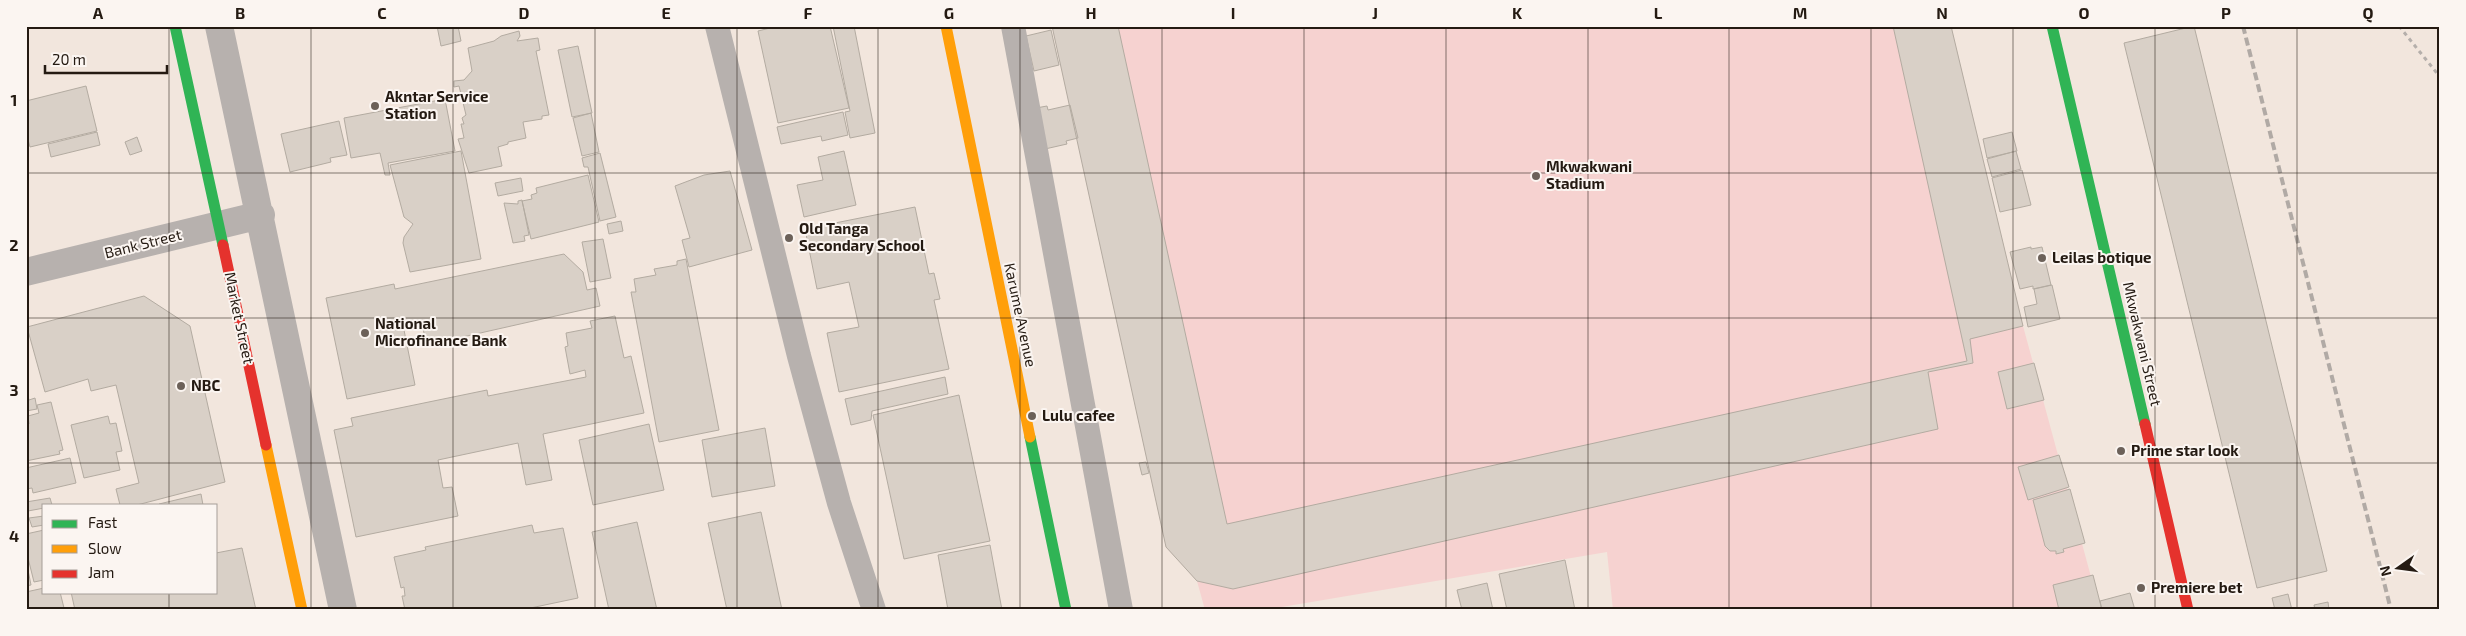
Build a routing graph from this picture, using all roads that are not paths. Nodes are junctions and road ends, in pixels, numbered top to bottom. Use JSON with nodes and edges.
{"nodes":[{"id":1,"x":175,"y":26,"type":"edge"},
{"id":2,"x":219,"y":26,"type":"edge"},
{"id":3,"x":717,"y":26,"type":"edge"},
{"id":4,"x":946,"y":26,"type":"edge"},
{"id":5,"x":1012,"y":26,"type":"edge"},
{"id":6,"x":2052,"y":26,"type":"edge"},
{"id":7,"x":260,"y":215,"type":"junction"},
{"id":8,"x":219,"y":226,"type":"junction"},
{"id":9,"x":26,"y":272,"type":"edge"},
{"id":10,"x":302,"y":610,"type":"edge"},
{"id":11,"x":343,"y":610,"type":"edge"},
{"id":12,"x":874,"y":610,"type":"edge"},
{"id":13,"x":1066,"y":610,"type":"edge"},
{"id":14,"x":1121,"y":610,"type":"edge"},
{"id":15,"x":2188,"y":610,"type":"edge"}],
"edges":[{"from":1,"to":8,"type":"main road","name":"Market Street"},
{"from":2,"to":7,"type":"street"},
{"from":3,"to":12,"type":"lane"},
{"from":4,"to":13,"type":"main road","name":"Karume Avenue"},
{"from":5,"to":14,"type":"lane"},
{"from":6,"to":15,"type":"main road","name":"Mkwakwani Street"},
{"from":7,"to":8,"type":"street","name":"Bank Street"},
{"from":7,"to":11,"type":"street"},
{"from":8,"to":9,"type":"street","name":"Bank Street"},
{"from":8,"to":10,"type":"main road","name":"Market Street"}]}
